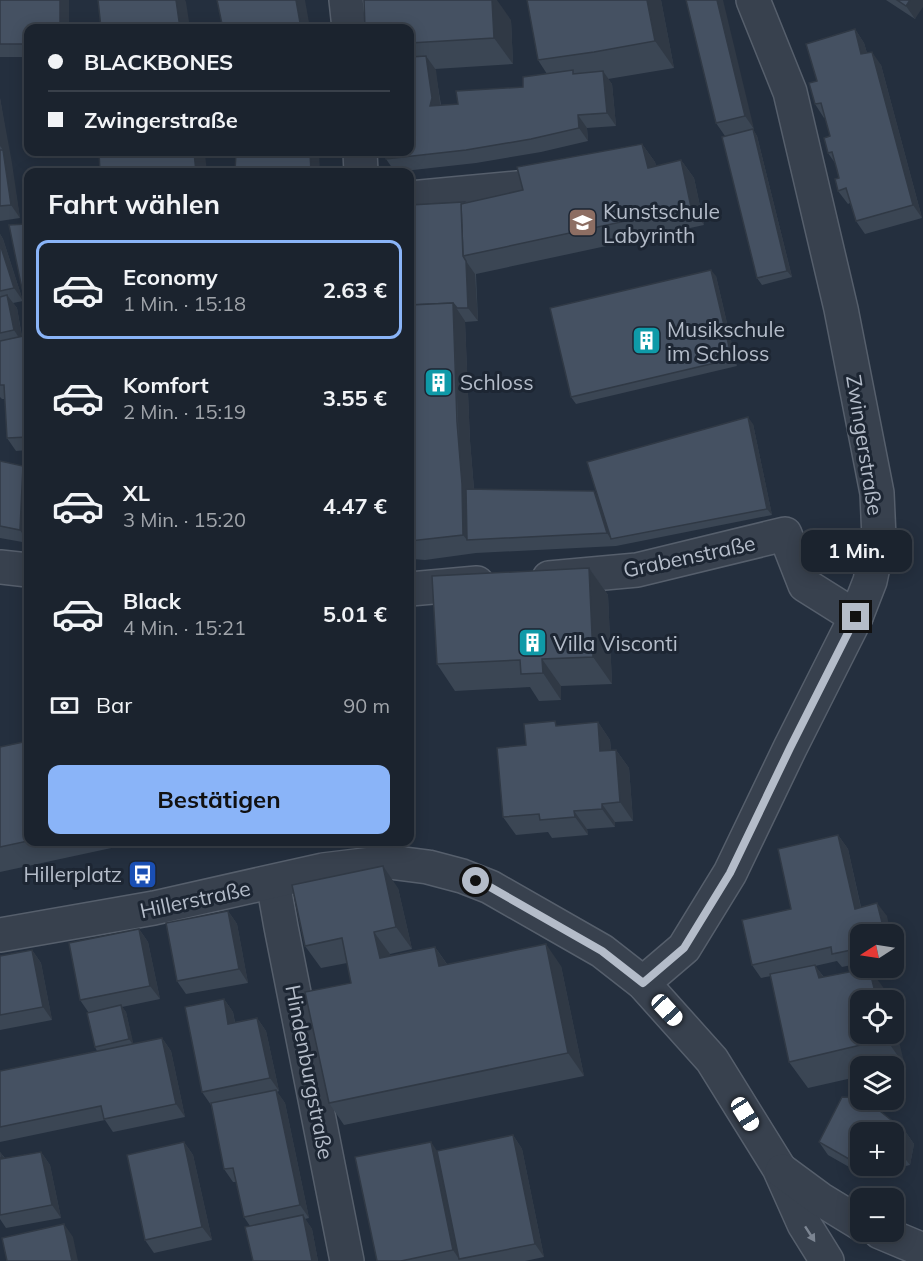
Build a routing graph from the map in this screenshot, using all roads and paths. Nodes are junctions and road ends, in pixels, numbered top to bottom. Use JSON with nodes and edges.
{"nodes":[{"id":1,"x":346,"y":0,"type":"edge"},
{"id":2,"x":753,"y":0,"type":"edge"},
{"id":3,"x":349,"y":24,"type":"edge"},
{"id":4,"x":528,"y":188,"type":"edge"},
{"id":5,"x":414,"y":198,"type":"edge"},
{"id":6,"x":0,"y":567,"type":"edge"},
{"id":7,"x":24,"y":570,"type":"edge"},
{"id":8,"x":414,"y":588,"type":"edge"},
{"id":9,"x":856,"y":617,"type":"junction"},
{"id":10,"x":390,"y":852,"type":"edge"},
{"id":11,"x":273,"y":882,"type":"junction"},
{"id":12,"x":0,"y":936,"type":"edge"},
{"id":13,"x":643,"y":983,"type":"junction"},
{"id":14,"x":778,"y":1168,"type":"junction"},
{"id":15,"x":850,"y":1217,"type":"edge"},
{"id":16,"x":904,"y":1242,"type":"edge"},
{"id":17,"x":923,"y":1250,"type":"edge"},
{"id":18,"x":347,"y":1261,"type":"edge"},
{"id":19,"x":827,"y":1261,"type":"edge"}],
"edges":[{"from":1,"to":3,"type":"street"},
{"from":2,"to":9,"type":"street","name":"Zwingerstraße"},
{"from":4,"to":5,"type":"street"},
{"from":6,"to":7,"type":"street"},
{"from":8,"to":9,"type":"street","name":"Grabenstraße"},
{"from":9,"to":13,"type":"street","name":"Zwingerstraße"},
{"from":10,"to":11,"type":"street","name":"Hillerstraße"},
{"from":10,"to":13,"type":"street","name":"Hillerstraße"},
{"from":11,"to":12,"type":"street","name":"Hillerstraße"},
{"from":11,"to":18,"type":"street","name":"Hindenburgstraße"},
{"from":13,"to":14,"type":"street","name":"Hillerstraße"},
{"from":14,"to":15,"type":"street"},
{"from":14,"to":19,"type":"street","name":"Hillerstraße","one_way":true},
{"from":16,"to":17,"type":"street"}]}
